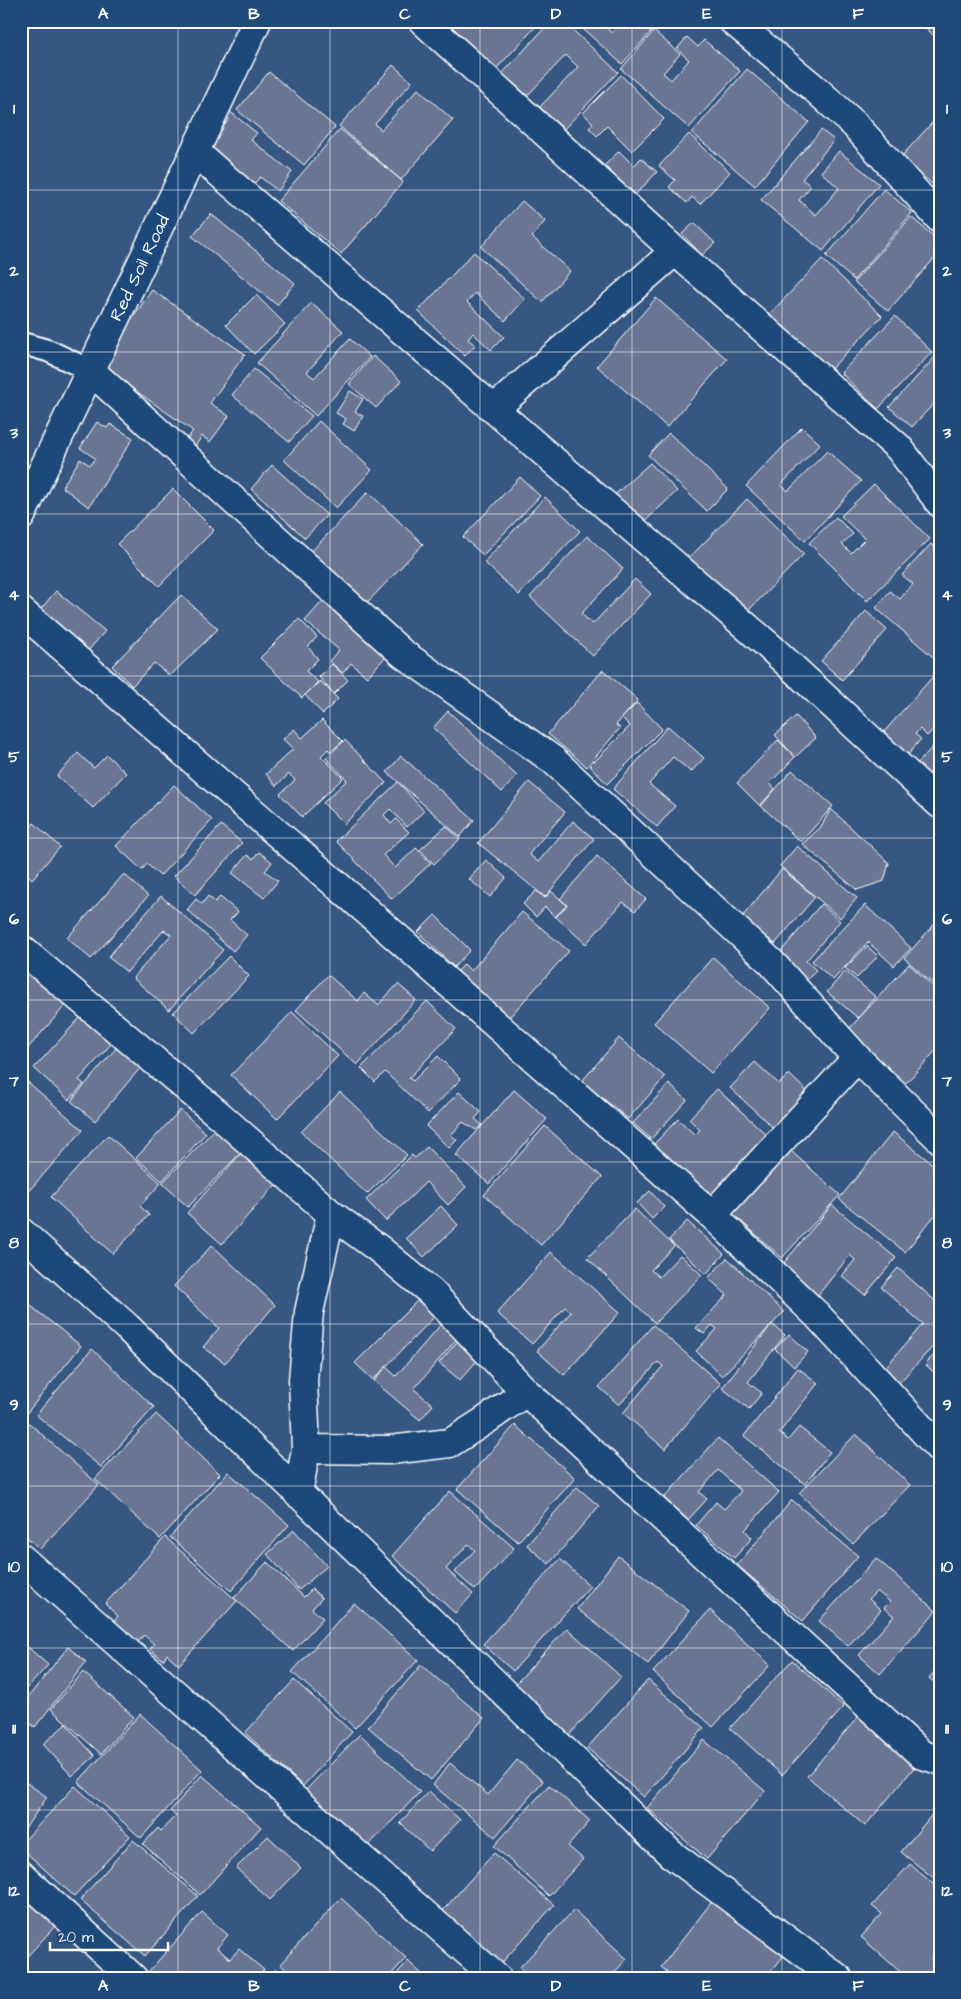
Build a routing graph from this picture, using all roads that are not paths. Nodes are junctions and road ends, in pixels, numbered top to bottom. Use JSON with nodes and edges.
{"nodes":[{"id":1,"x":258,"y":21,"type":"edge"},
{"id":2,"x":424,"y":21,"type":"edge"},
{"id":3,"x":734,"y":21,"type":"edge"},
{"id":4,"x":195,"y":152,"type":"junction"},
{"id":5,"x":940,"y":219,"type":"edge"},
{"id":6,"x":675,"y":251,"type":"junction"},
{"id":7,"x":21,"y":343,"type":"edge"},
{"id":8,"x":42,"y":350,"type":"junction"},
{"id":9,"x":21,"y":360,"type":"edge"},
{"id":10,"x":91,"y":371,"type":"junction"},
{"id":11,"x":494,"y":408,"type":"junction"},
{"id":12,"x":940,"y":503,"type":"edge"},
{"id":13,"x":21,"y":516,"type":"edge"},
{"id":14,"x":21,"y":611,"type":"edge"},
{"id":15,"x":940,"y":804,"type":"edge"},
{"id":16,"x":21,"y":949,"type":"edge"},
{"id":17,"x":857,"y":1058,"type":"junction"},
{"id":18,"x":940,"y":1139,"type":"edge"},
{"id":19,"x":331,"y":1214,"type":"junction"},
{"id":20,"x":712,"y":1215,"type":"junction"},
{"id":21,"x":21,"y":1232,"type":"edge"},
{"id":22,"x":526,"y":1392,"type":"junction"},
{"id":23,"x":306,"y":1449,"type":"junction"},
{"id":24,"x":940,"y":1449,"type":"edge"},
{"id":25,"x":298,"y":1494,"type":"junction"},
{"id":26,"x":21,"y":1558,"type":"edge"},
{"id":27,"x":934,"y":1753,"type":"edge"},
{"id":28,"x":21,"y":1875,"type":"edge"},
{"id":29,"x":133,"y":1978,"type":"edge"},
{"id":30,"x":497,"y":1978,"type":"edge"},
{"id":31,"x":838,"y":1978,"type":"edge"}],
"edges":[{"from":1,"to":4,"type":"street","name":"Red Soil Road"},
{"from":2,"to":6,"type":"street"},
{"from":3,"to":5,"type":"street"},
{"from":4,"to":10,"type":"street","name":"Red Soil Road"},
{"from":4,"to":11,"type":"street"},
{"from":6,"to":11,"type":"street"},
{"from":6,"to":12,"type":"street"},
{"from":7,"to":8,"type":"lane"},
{"from":8,"to":9,"type":"lane"},
{"from":8,"to":10,"type":"lane"},
{"from":10,"to":13,"type":"street","name":"Red Soil Road"},
{"from":10,"to":17,"type":"street"},
{"from":11,"to":15,"type":"street"},
{"from":14,"to":20,"type":"street"},
{"from":16,"to":19,"type":"street"},
{"from":17,"to":18,"type":"street"},
{"from":17,"to":20,"type":"street"},
{"from":19,"to":22,"type":"street"},
{"from":19,"to":23,"type":"street"},
{"from":20,"to":24,"type":"street"},
{"from":21,"to":25,"type":"street"},
{"from":22,"to":23,"type":"street"},
{"from":22,"to":27,"type":"street"},
{"from":23,"to":25,"type":"street"},
{"from":25,"to":31,"type":"street"},
{"from":26,"to":30,"type":"street"},
{"from":28,"to":29,"type":"street"}]}
